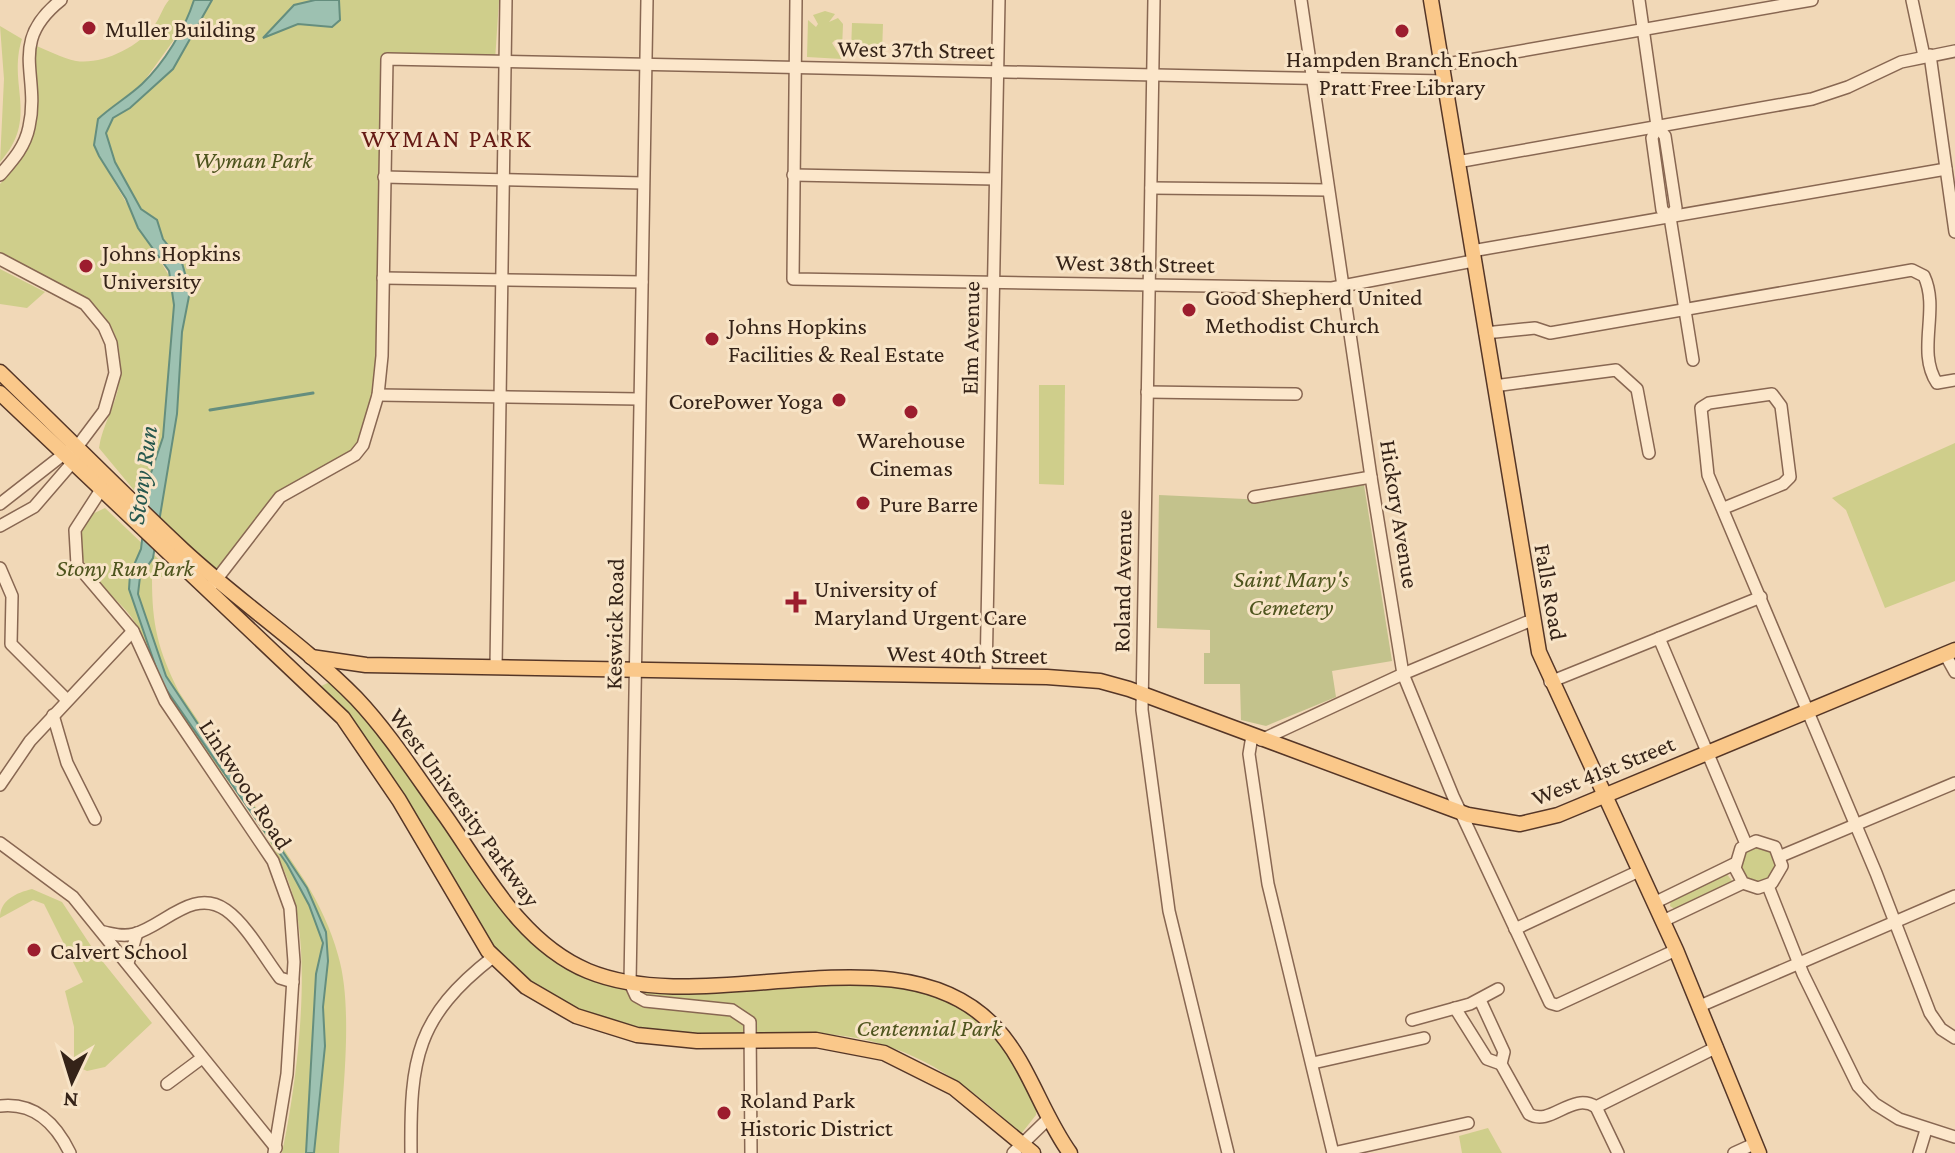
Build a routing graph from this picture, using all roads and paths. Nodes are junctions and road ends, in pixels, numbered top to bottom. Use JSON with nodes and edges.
{"nodes":[{"id":1,"x":61,"y":0,"type":"edge"},
{"id":2,"x":506,"y":0,"type":"edge"},
{"id":3,"x":647,"y":0,"type":"edge"},
{"id":4,"x":796,"y":0,"type":"edge"},
{"id":5,"x":999,"y":0,"type":"edge"},
{"id":6,"x":1154,"y":0,"type":"edge"},
{"id":7,"x":1301,"y":0,"type":"edge"},
{"id":8,"x":1431,"y":0,"type":"edge"},
{"id":9,"x":1639,"y":0,"type":"edge"},
{"id":10,"x":1812,"y":0,"type":"edge"},
{"id":11,"x":1912,"y":0,"type":"edge"},
{"id":12,"x":1644,"y":29,"type":"junction"},
{"id":13,"x":1955,"y":51,"type":"edge"},
{"id":14,"x":1927,"y":55,"type":"junction"},
{"id":15,"x":505,"y":64,"type":"junction"},
{"id":16,"x":1441,"y":65,"type":"junction"},
{"id":17,"x":644,"y":66,"type":"junction"},
{"id":18,"x":795,"y":69,"type":"junction"},
{"id":19,"x":997,"y":73,"type":"junction"},
{"id":20,"x":1152,"y":76,"type":"junction"},
{"id":21,"x":1313,"y":79,"type":"junction"},
{"id":22,"x":1444,"y":81,"type":"junction"},
{"id":23,"x":1657,"y":126,"type":"junction"},
{"id":24,"x":1457,"y":162,"type":"junction"},
{"id":25,"x":1946,"y":169,"type":"junction"},
{"id":26,"x":0,"y":175,"type":"edge"},
{"id":27,"x":793,"y":175,"type":"junction"},
{"id":28,"x":384,"y":177,"type":"junction"},
{"id":29,"x":995,"y":179,"type":"junction"},
{"id":30,"x":503,"y":181,"type":"junction"},
{"id":31,"x":643,"y":183,"type":"junction"},
{"id":32,"x":1151,"y":188,"type":"junction"},
{"id":33,"x":1328,"y":190,"type":"junction"},
{"id":34,"x":1670,"y":217,"type":"junction"},
{"id":35,"x":1955,"y":232,"type":"edge"},
{"id":36,"x":1472,"y":256,"type":"junction"},
{"id":37,"x":0,"y":259,"type":"edge"},
{"id":38,"x":383,"y":278,"type":"junction"},
{"id":39,"x":503,"y":280,"type":"junction"},
{"id":40,"x":642,"y":282,"type":"junction"},
{"id":41,"x":993,"y":282,"type":"junction"},
{"id":42,"x":1149,"y":285,"type":"junction"},
{"id":43,"x":1342,"y":285,"type":"junction"},
{"id":44,"x":1683,"y":309,"type":"junction"},
{"id":45,"x":1485,"y":333,"type":"junction"},
{"id":46,"x":1693,"y":360,"type":"dead end"},
{"id":47,"x":0,"y":372,"type":"edge"},
{"id":48,"x":1955,"y":380,"type":"edge"},
{"id":49,"x":1494,"y":386,"type":"junction"},
{"id":50,"x":1147,"y":392,"type":"junction"},
{"id":51,"x":0,"y":393,"type":"edge"},
{"id":52,"x":1296,"y":394,"type":"dead end"},
{"id":53,"x":378,"y":395,"type":"junction"},
{"id":54,"x":502,"y":397,"type":"junction"},
{"id":55,"x":639,"y":399,"type":"junction"},
{"id":56,"x":77,"y":447,"type":"junction"},
{"id":57,"x":1649,"y":453,"type":"dead end"},
{"id":58,"x":67,"y":458,"type":"junction"},
{"id":59,"x":1371,"y":477,"type":"junction"},
{"id":60,"x":104,"y":484,"type":"junction"},
{"id":61,"x":1254,"y":497,"type":"dead end"},
{"id":62,"x":0,"y":504,"type":"edge"},
{"id":63,"x":1724,"y":508,"type":"junction"},
{"id":64,"x":0,"y":526,"type":"edge"},
{"id":65,"x":0,"y":568,"type":"edge"},
{"id":66,"x":195,"y":570,"type":"junction"},
{"id":67,"x":221,"y":575,"type":"junction"},
{"id":68,"x":207,"y":592,"type":"junction"},
{"id":69,"x":1761,"y":597,"type":"junction"},
{"id":70,"x":1532,"y":620,"type":"junction"},
{"id":71,"x":133,"y":631,"type":"junction"},
{"id":72,"x":258,"y":634,"type":"junction"},
{"id":73,"x":1659,"y":638,"type":"junction"},
{"id":74,"x":1950,"y":652,"type":"edge"},
{"id":75,"x":311,"y":657,"type":"junction"},
{"id":76,"x":366,"y":665,"type":"junction"},
{"id":77,"x":496,"y":667,"type":"junction"},
{"id":78,"x":323,"y":668,"type":"junction"},
{"id":79,"x":635,"y":670,"type":"junction"},
{"id":80,"x":1955,"y":672,"type":"edge"},
{"id":81,"x":1403,"y":674,"type":"junction"},
{"id":82,"x":986,"y":676,"type":"junction"},
{"id":83,"x":1550,"y":682,"type":"junction"},
{"id":84,"x":1142,"y":694,"type":"junction"},
{"id":85,"x":66,"y":699,"type":"junction"},
{"id":86,"x":1808,"y":710,"type":"junction"},
{"id":87,"x":53,"y":715,"type":"junction"},
{"id":88,"x":1257,"y":738,"type":"junction"},
{"id":89,"x":1707,"y":752,"type":"junction"},
{"id":90,"x":1955,"y":783,"type":"edge"},
{"id":91,"x":0,"y":785,"type":"edge"},
{"id":92,"x":1604,"y":796,"type":"junction"},
{"id":93,"x":1462,"y":813,"type":"junction"},
{"id":94,"x":95,"y":819,"type":"dead end"},
{"id":95,"x":1856,"y":825,"type":"junction"},
{"id":96,"x":0,"y":843,"type":"edge"},
{"id":97,"x":1746,"y":844,"type":"junction"},
{"id":98,"x":1781,"y":856,"type":"junction"},
{"id":99,"x":1734,"y":864,"type":"junction"},
{"id":100,"x":1639,"y":871,"type":"junction"},
{"id":101,"x":1743,"y":883,"type":"junction"},
{"id":102,"x":1768,"y":886,"type":"junction"},
{"id":103,"x":1955,"y":896,"type":"edge"},
{"id":104,"x":1654,"y":903,"type":"junction"},
{"id":105,"x":1663,"y":921,"type":"junction"},
{"id":106,"x":1894,"y":921,"type":"junction"},
{"id":107,"x":1515,"y":929,"type":"junction"},
{"id":108,"x":103,"y":932,"type":"junction"},
{"id":109,"x":137,"y":933,"type":"junction"},
{"id":110,"x":1676,"y":950,"type":"junction"},
{"id":111,"x":493,"y":957,"type":"junction"},
{"id":112,"x":128,"y":963,"type":"junction"},
{"id":113,"x":1798,"y":963,"type":"junction"},
{"id":114,"x":293,"y":982,"type":"junction"},
{"id":115,"x":630,"y":983,"type":"junction"},
{"id":116,"x":1498,"y":989,"type":"dead end"},
{"id":117,"x":1480,"y":1000,"type":"junction"},
{"id":118,"x":1700,"y":1006,"type":"junction"},
{"id":119,"x":1455,"y":1008,"type":"junction"},
{"id":120,"x":1412,"y":1020,"type":"dead end"},
{"id":121,"x":1951,"y":1036,"type":"edge"},
{"id":122,"x":1424,"y":1038,"type":"dead end"},
{"id":123,"x":751,"y":1041,"type":"junction"},
{"id":124,"x":1717,"y":1047,"type":"junction"},
{"id":125,"x":202,"y":1058,"type":"junction"},
{"id":126,"x":1313,"y":1063,"type":"junction"},
{"id":127,"x":1501,"y":1064,"type":"junction"},
{"id":128,"x":167,"y":1084,"type":"dead end"},
{"id":129,"x":0,"y":1106,"type":"edge"},
{"id":130,"x":1596,"y":1107,"type":"junction"},
{"id":131,"x":1048,"y":1119,"type":"junction"},
{"id":132,"x":1468,"y":1123,"type":"dead end"},
{"id":133,"x":1926,"y":1130,"type":"junction"},
{"id":134,"x":1955,"y":1137,"type":"edge"},
{"id":135,"x":1758,"y":1148,"type":"edge"},
{"id":136,"x":275,"y":1150,"type":"edge"},
{"id":137,"x":1022,"y":1150,"type":"edge"},
{"id":138,"x":70,"y":1153,"type":"edge"},
{"id":139,"x":411,"y":1153,"type":"edge"},
{"id":140,"x":751,"y":1153,"type":"edge"},
{"id":141,"x":1070,"y":1153,"type":"edge"},
{"id":142,"x":1228,"y":1153,"type":"edge"},
{"id":143,"x":1333,"y":1153,"type":"edge"},
{"id":144,"x":1618,"y":1153,"type":"edge"},
{"id":145,"x":1734,"y":1153,"type":"edge"},
{"id":146,"x":1919,"y":1153,"type":"edge"}],
"edges":[{"from":1,"to":26,"type":"street"},
{"from":2,"to":15,"type":"street"},
{"from":3,"to":17,"type":"street","name":"Keswick Road"},
{"from":4,"to":18,"type":"street"},
{"from":5,"to":19,"type":"street","name":"Elm Avenue"},
{"from":6,"to":20,"type":"street","name":"Roland Avenue"},
{"from":7,"to":21,"type":"street","name":"Hickory Avenue"},
{"from":8,"to":16,"type":"main road","name":"Falls Road"},
{"from":9,"to":12,"type":"street"},
{"from":10,"to":12,"type":"street"},
{"from":11,"to":14,"type":"street"},
{"from":12,"to":16,"type":"street"},
{"from":12,"to":23,"type":"street"},
{"from":13,"to":14,"type":"street"},
{"from":14,"to":23,"type":"street"},
{"from":14,"to":25,"type":"street"},
{"from":15,"to":17,"type":"street","name":"West 37th Street"},
{"from":15,"to":28,"type":"street","name":"West 37th Street"},
{"from":15,"to":30,"type":"street"},
{"from":16,"to":22,"type":"main road","name":"Falls Road"},
{"from":17,"to":18,"type":"street","name":"West 37th Street"},
{"from":17,"to":31,"type":"street","name":"Keswick Road"},
{"from":18,"to":19,"type":"street","name":"West 37th Street"},
{"from":18,"to":27,"type":"street"},
{"from":19,"to":20,"type":"street","name":"West 37th Street"},
{"from":19,"to":29,"type":"street","name":"Elm Avenue"},
{"from":20,"to":21,"type":"street","name":"West 37th Street"},
{"from":20,"to":32,"type":"street","name":"Roland Avenue"},
{"from":21,"to":22,"type":"street","name":"West 37th Street"},
{"from":21,"to":33,"type":"street","name":"Hickory Avenue"},
{"from":22,"to":24,"type":"main road","name":"Falls Road"},
{"from":23,"to":24,"type":"street"},
{"from":23,"to":34,"type":"street"},
{"from":24,"to":36,"type":"main road","name":"Falls Road"},
{"from":25,"to":34,"type":"street","name":"West 38th Street"},
{"from":25,"to":35,"type":"street"},
{"from":27,"to":29,"type":"street"},
{"from":27,"to":41,"type":"street","name":"West 38th Street"},
{"from":28,"to":30,"type":"street"},
{"from":28,"to":38,"type":"street"},
{"from":29,"to":41,"type":"street","name":"Elm Avenue"},
{"from":30,"to":31,"type":"street"},
{"from":30,"to":39,"type":"street"},
{"from":31,"to":40,"type":"street","name":"Keswick Road"},
{"from":32,"to":33,"type":"street"},
{"from":32,"to":42,"type":"street","name":"Roland Avenue"},
{"from":33,"to":43,"type":"street","name":"Hickory Avenue"},
{"from":34,"to":36,"type":"street","name":"West 38th Street"},
{"from":34,"to":44,"type":"street"},
{"from":36,"to":43,"type":"street","name":"West 38th Street"},
{"from":36,"to":45,"type":"main road","name":"Falls Road"},
{"from":37,"to":56,"type":"street"},
{"from":38,"to":39,"type":"street"},
{"from":38,"to":53,"type":"street"},
{"from":39,"to":40,"type":"street"},
{"from":39,"to":54,"type":"street"},
{"from":40,"to":55,"type":"street","name":"Keswick Road"},
{"from":41,"to":42,"type":"street","name":"West 38th Street"},
{"from":41,"to":82,"type":"street","name":"Elm Avenue"},
{"from":42,"to":43,"type":"street","name":"West 38th Street"},
{"from":42,"to":50,"type":"street","name":"Roland Avenue"},
{"from":43,"to":59,"type":"street","name":"Hickory Avenue"},
{"from":44,"to":45,"type":"street"},
{"from":44,"to":46,"type":"street"},
{"from":44,"to":48,"type":"street"},
{"from":45,"to":49,"type":"main road","name":"Falls Road"},
{"from":47,"to":56,"type":"main road","name":"West University Parkway"},
{"from":49,"to":57,"type":"street"},
{"from":49,"to":70,"type":"main road","name":"Falls Road"},
{"from":50,"to":52,"type":"street"},
{"from":50,"to":84,"type":"street","name":"Roland Avenue"},
{"from":51,"to":58,"type":"main road","name":"West University Parkway"},
{"from":53,"to":54,"type":"street"},
{"from":53,"to":67,"type":"street"},
{"from":54,"to":55,"type":"street"},
{"from":54,"to":77,"type":"street"},
{"from":55,"to":79,"type":"street","name":"Keswick Road"},
{"from":56,"to":58,"type":"street"},
{"from":56,"to":60,"type":"main road","name":"West University Parkway"},
{"from":58,"to":60,"type":"main road","name":"West University Parkway"},
{"from":58,"to":62,"type":"street"},
{"from":58,"to":64,"type":"street"},
{"from":59,"to":61,"type":"street"},
{"from":59,"to":81,"type":"street","name":"Hickory Avenue"},
{"from":60,"to":66,"type":"main road","name":"West University Parkway"},
{"from":60,"to":71,"type":"street","name":"Linkwood Road"},
{"from":63,"to":63,"type":"street"},
{"from":63,"to":69,"type":"street"},
{"from":65,"to":85,"type":"street"},
{"from":66,"to":67,"type":"main road","name":"West University Parkway"},
{"from":66,"to":68,"type":"main road","name":"West University Parkway"},
{"from":67,"to":68,"type":"street"},
{"from":67,"to":75,"type":"main road","name":"West University Parkway"},
{"from":68,"to":72,"type":"main road","name":"West University Parkway"},
{"from":69,"to":73,"type":"street"},
{"from":69,"to":86,"type":"street"},
{"from":70,"to":81,"type":"street"},
{"from":70,"to":83,"type":"main road","name":"Falls Road"},
{"from":71,"to":85,"type":"street"},
{"from":71,"to":114,"type":"street","name":"Linkwood Road"},
{"from":72,"to":78,"type":"main road"},
{"from":72,"to":111,"type":"main road","name":"West University Parkway"},
{"from":73,"to":83,"type":"street"},
{"from":73,"to":89,"type":"street"},
{"from":74,"to":80,"type":"street"},
{"from":74,"to":86,"type":"main road","name":"West 41st Street"},
{"from":75,"to":76,"type":"main road","name":"West 40th Street"},
{"from":75,"to":78,"type":"main road","name":"West University Parkway"},
{"from":76,"to":77,"type":"main road","name":"West 40th Street"},
{"from":76,"to":78,"type":"main road","name":"West 40th Street"},
{"from":77,"to":79,"type":"main road","name":"West 40th Street"},
{"from":78,"to":115,"type":"main road","name":"West University Parkway"},
{"from":79,"to":82,"type":"main road","name":"West 40th Street"},
{"from":79,"to":115,"type":"street","name":"Keswick Road"},
{"from":81,"to":88,"type":"street"},
{"from":81,"to":93,"type":"street","name":"Hickory Avenue"},
{"from":82,"to":84,"type":"main road","name":"West 40th Street"},
{"from":83,"to":92,"type":"main road","name":"Falls Road"},
{"from":84,"to":88,"type":"main road","name":"West 40th Street"},
{"from":84,"to":142,"type":"street","name":"Roland Avenue"},
{"from":85,"to":87,"type":"street"},
{"from":86,"to":89,"type":"main road","name":"West 41st Street"},
{"from":86,"to":95,"type":"street"},
{"from":87,"to":91,"type":"street"},
{"from":87,"to":94,"type":"street"},
{"from":88,"to":93,"type":"main road","name":"West 41st Street"},
{"from":88,"to":126,"type":"street"},
{"from":89,"to":92,"type":"main road","name":"West 41st Street"},
{"from":89,"to":97,"type":"street"},
{"from":90,"to":95,"type":"street"},
{"from":92,"to":93,"type":"main road","name":"West 41st Street"},
{"from":92,"to":100,"type":"main road","name":"Falls Road"},
{"from":93,"to":107,"type":"street","name":"Hickory Avenue"},
{"from":95,"to":98,"type":"street"},
{"from":95,"to":106,"type":"street"},
{"from":96,"to":108,"type":"street"},
{"from":97,"to":98,"type":"street"},
{"from":97,"to":99,"type":"street"},
{"from":98,"to":102,"type":"street"},
{"from":99,"to":101,"type":"street"},
{"from":99,"to":104,"type":"street"},
{"from":100,"to":104,"type":"main road","name":"Falls Road"},
{"from":100,"to":107,"type":"street"},
{"from":101,"to":102,"type":"street"},
{"from":101,"to":105,"type":"street"},
{"from":102,"to":113,"type":"street"},
{"from":103,"to":106,"type":"street"},
{"from":104,"to":105,"type":"main road","name":"Falls Road"},
{"from":105,"to":110,"type":"main road","name":"Falls Road"},
{"from":106,"to":113,"type":"street"},
{"from":106,"to":121,"type":"street"},
{"from":107,"to":110,"type":"street","name":"Hickory Avenue"},
{"from":108,"to":109,"type":"street"},
{"from":108,"to":112,"type":"street"},
{"from":109,"to":112,"type":"street"},
{"from":109,"to":114,"type":"street"},
{"from":110,"to":118,"type":"main road","name":"Falls Road"},
{"from":111,"to":123,"type":"main road","name":"West University Parkway"},
{"from":111,"to":139,"type":"street"},
{"from":112,"to":125,"type":"street"},
{"from":113,"to":118,"type":"street"},
{"from":113,"to":133,"type":"street"},
{"from":114,"to":136,"type":"street","name":"Linkwood Road"},
{"from":115,"to":123,"type":"street"},
{"from":115,"to":131,"type":"main road","name":"West University Parkway"},
{"from":116,"to":117,"type":"street"},
{"from":117,"to":119,"type":"street"},
{"from":117,"to":127,"type":"street"},
{"from":118,"to":124,"type":"main road","name":"Falls Road"},
{"from":119,"to":120,"type":"street"},
{"from":119,"to":127,"type":"street"},
{"from":122,"to":126,"type":"street"},
{"from":123,"to":137,"type":"main road","name":"West University Parkway"},
{"from":123,"to":140,"type":"street"},
{"from":124,"to":130,"type":"street"},
{"from":124,"to":135,"type":"main road","name":"Falls Road"},
{"from":125,"to":128,"type":"street"},
{"from":125,"to":136,"type":"street"},
{"from":126,"to":143,"type":"street"},
{"from":127,"to":130,"type":"street"},
{"from":129,"to":138,"type":"street"},
{"from":130,"to":144,"type":"street"},
{"from":131,"to":137,"type":"street"},
{"from":131,"to":141,"type":"main road","name":"West University Parkway"},
{"from":132,"to":143,"type":"street"},
{"from":133,"to":134,"type":"street"},
{"from":133,"to":146,"type":"street"},
{"from":135,"to":145,"type":"street"}]}
